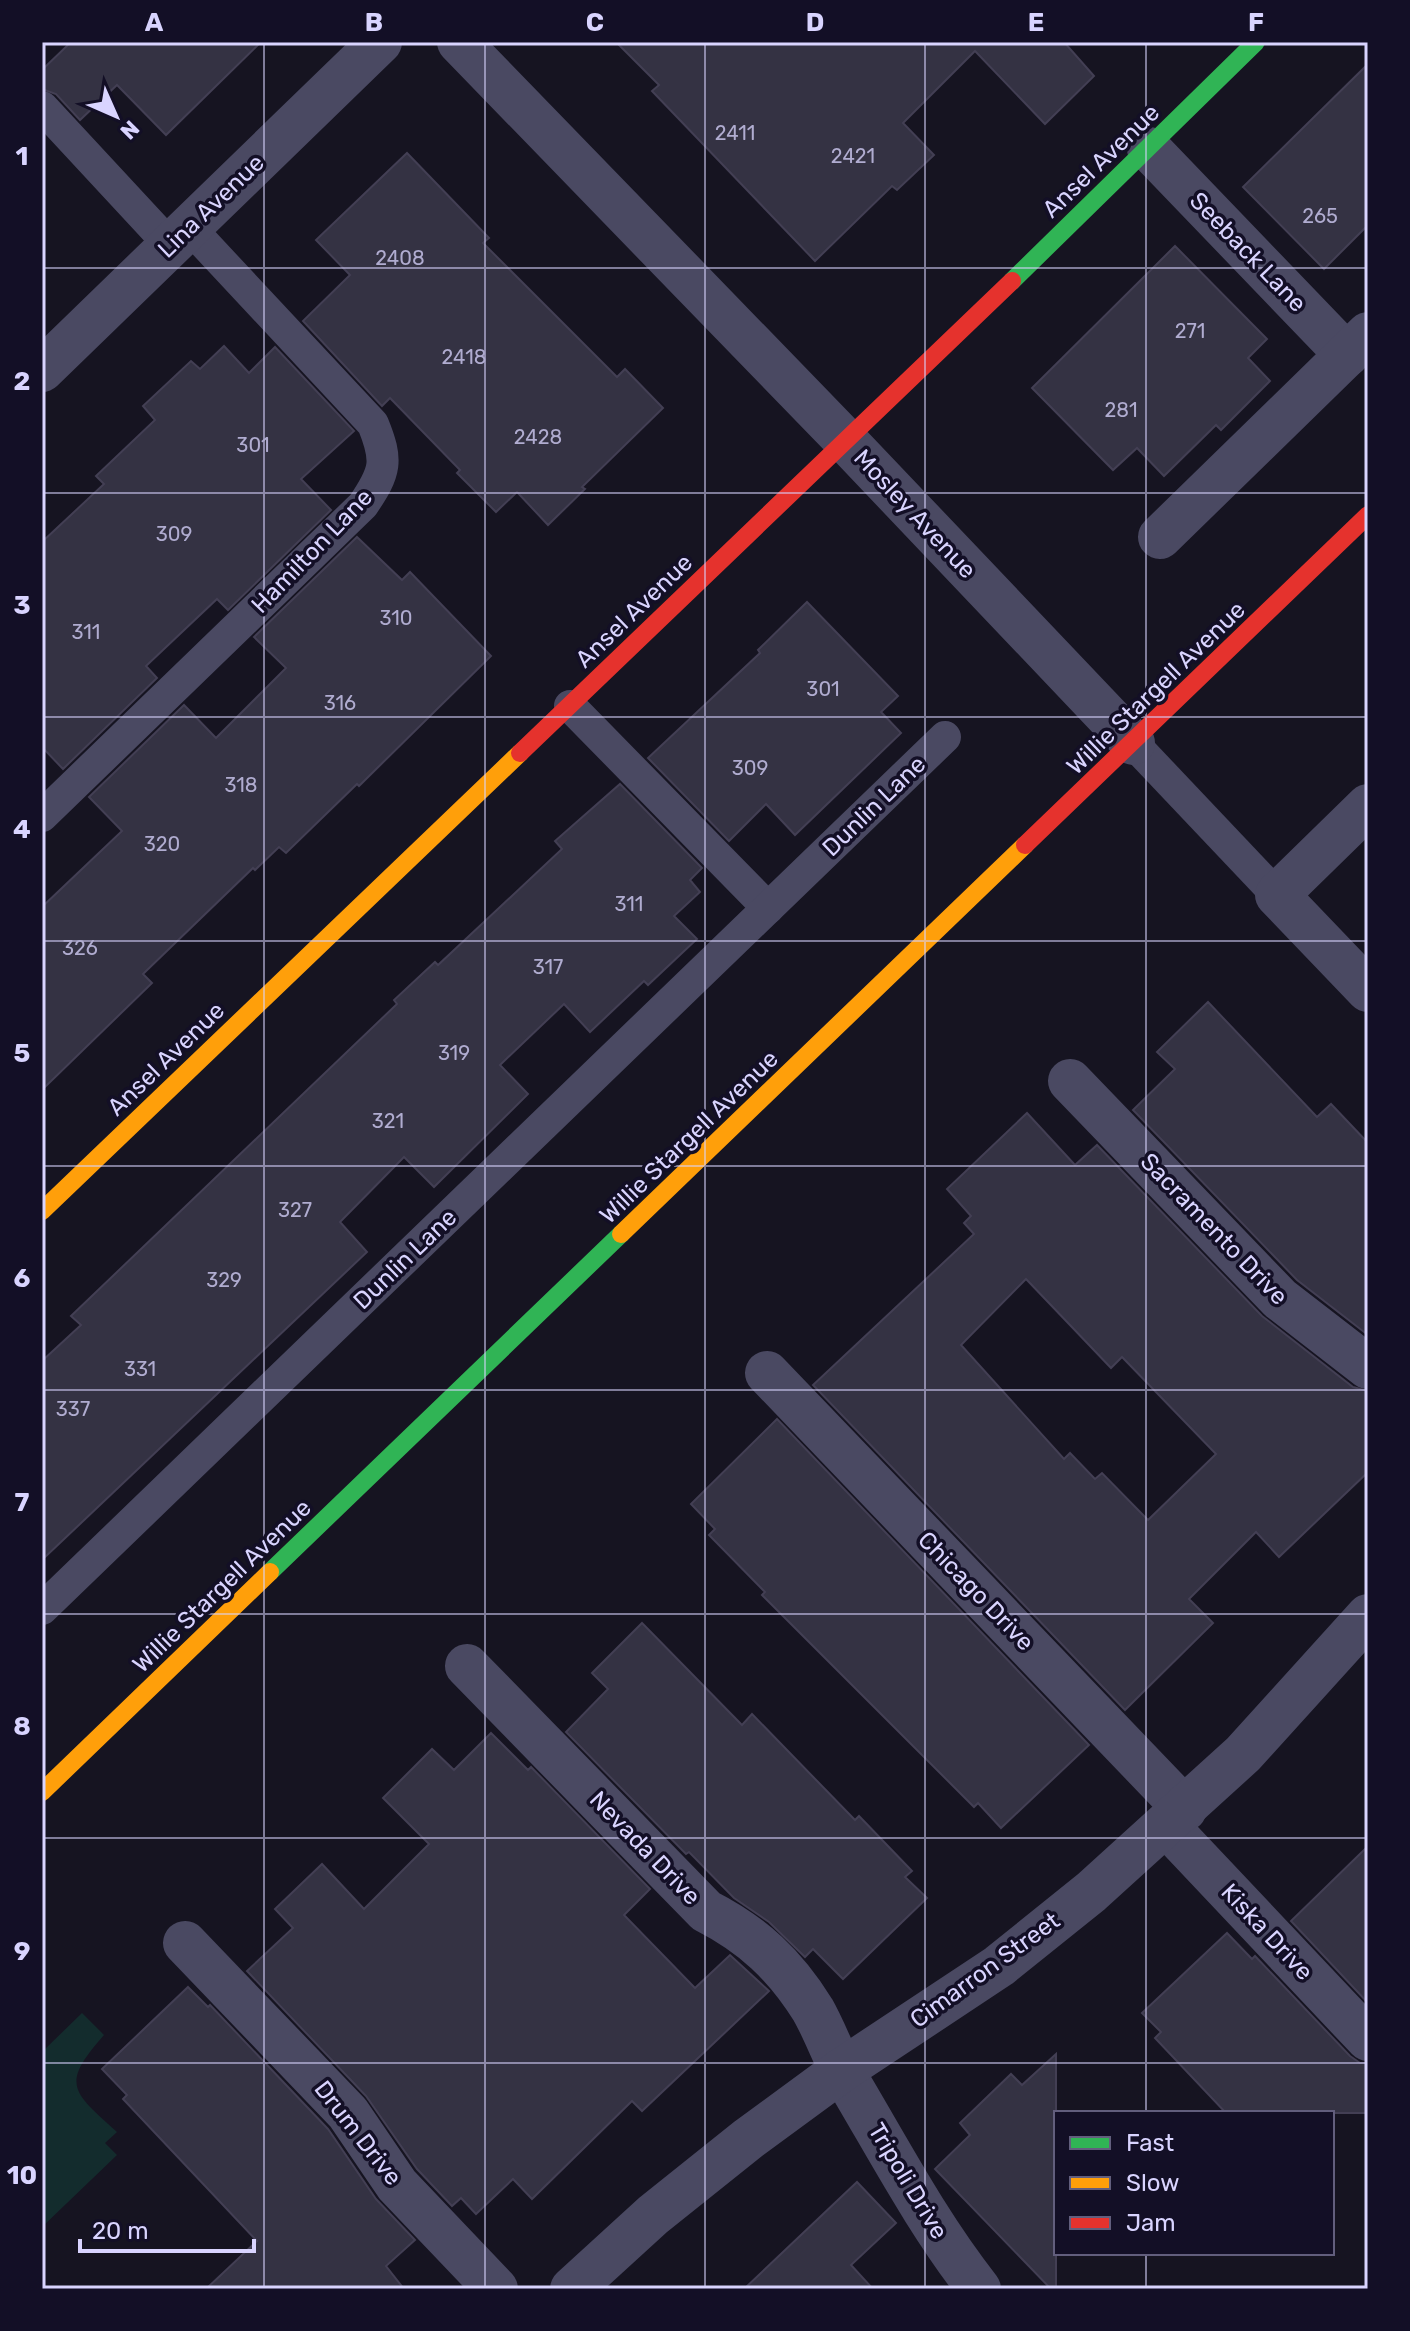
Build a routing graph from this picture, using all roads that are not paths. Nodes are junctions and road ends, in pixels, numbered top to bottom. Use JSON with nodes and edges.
{"nodes":[{"id":1,"x":380,"y":42,"type":"edge"},
{"id":2,"x":459,"y":42,"type":"edge"},
{"id":3,"x":1256,"y":42,"type":"edge"},
{"id":4,"x":42,"y":107,"type":"edge"},
{"id":5,"x":1149,"y":149,"type":"junction"},
{"id":6,"x":179,"y":236,"type":"junction"},
{"id":7,"x":1358,"y":344,"type":"edge"},
{"id":8,"x":42,"y":370,"type":"edge"},
{"id":9,"x":845,"y":440,"type":"junction"},
{"id":10,"x":1368,"y":515,"type":"edge"},
{"id":11,"x":1160,"y":537,"type":"dead end"},
{"id":12,"x":570,"y":706,"type":"junction"},
{"id":13,"x":945,"y":737,"type":"dead end"},
{"id":14,"x":1133,"y":743,"type":"junction"},
{"id":15,"x":1368,"y":806,"type":"edge"},
{"id":16,"x":42,"y":816,"type":"edge"},
{"id":17,"x":1277,"y":895,"type":"junction"},
{"id":18,"x":768,"y":908,"type":"junction"},
{"id":19,"x":1368,"y":990,"type":"edge"},
{"id":20,"x":1070,"y":1081,"type":"dead end"},
{"id":21,"x":42,"y":1211,"type":"edge"},
{"id":22,"x":1368,"y":1367,"type":"edge"},
{"id":23,"x":767,"y":1373,"type":"dead end"},
{"id":24,"x":42,"y":1609,"type":"edge"},
{"id":25,"x":1368,"y":1616,"type":"edge"},
{"id":26,"x":467,"y":1666,"type":"dead end"},
{"id":27,"x":42,"y":1792,"type":"edge"},
{"id":28,"x":1176,"y":1817,"type":"junction"},
{"id":29,"x":185,"y":1943,"type":"dead end"},
{"id":30,"x":1368,"y":2039,"type":"edge"},
{"id":31,"x":842,"y":2070,"type":"junction"},
{"id":32,"x":496,"y":2289,"type":"edge"},
{"id":33,"x":572,"y":2289,"type":"edge"},
{"id":34,"x":979,"y":2289,"type":"edge"}],
"edges":[{"from":1,"to":6,"type":"street","name":"Lina Avenue"},
{"from":2,"to":9,"type":"street","name":"Mosley Avenue"},
{"from":3,"to":5,"type":"street","name":"Ansel Avenue"},
{"from":4,"to":6,"type":"lane","name":"Hamilton Lane"},
{"from":5,"to":7,"type":"street","name":"Seeback Lane"},
{"from":5,"to":9,"type":"street","name":"Ansel Avenue"},
{"from":6,"to":8,"type":"street","name":"Lina Avenue"},
{"from":6,"to":16,"type":"lane","name":"Hamilton Lane"},
{"from":7,"to":11,"type":"street","name":"Seeback Lane"},
{"from":9,"to":12,"type":"street","name":"Ansel Avenue"},
{"from":9,"to":14,"type":"street","name":"Mosley Avenue"},
{"from":10,"to":14,"type":"street","name":"Willie Stargell Avenue"},
{"from":12,"to":18,"type":"lane"},
{"from":12,"to":21,"type":"street","name":"Ansel Avenue"},
{"from":13,"to":18,"type":"lane","name":"Dunlin Lane"},
{"from":14,"to":17,"type":"lane","name":"Mosley Avenue"},
{"from":14,"to":27,"type":"street","name":"Willie Stargell Avenue"},
{"from":15,"to":17,"type":"street"},
{"from":17,"to":19,"type":"street","name":"Mosley Avenue"},
{"from":18,"to":24,"type":"lane","name":"Dunlin Lane"},
{"from":20,"to":22,"type":"street","name":"Sacramento Drive"},
{"from":23,"to":28,"type":"street","name":"Chicago Drive"},
{"from":25,"to":28,"type":"street","name":"Cimarron Street"},
{"from":26,"to":31,"type":"street","name":"Nevada Drive"},
{"from":28,"to":30,"type":"street","name":"Kiska Drive"},
{"from":28,"to":31,"type":"street","name":"Cimarron Street"},
{"from":29,"to":32,"type":"street","name":"Drum Drive"},
{"from":31,"to":33,"type":"street","name":"Cimarron Street"},
{"from":31,"to":34,"type":"street","name":"Tripoli Drive"}]}
